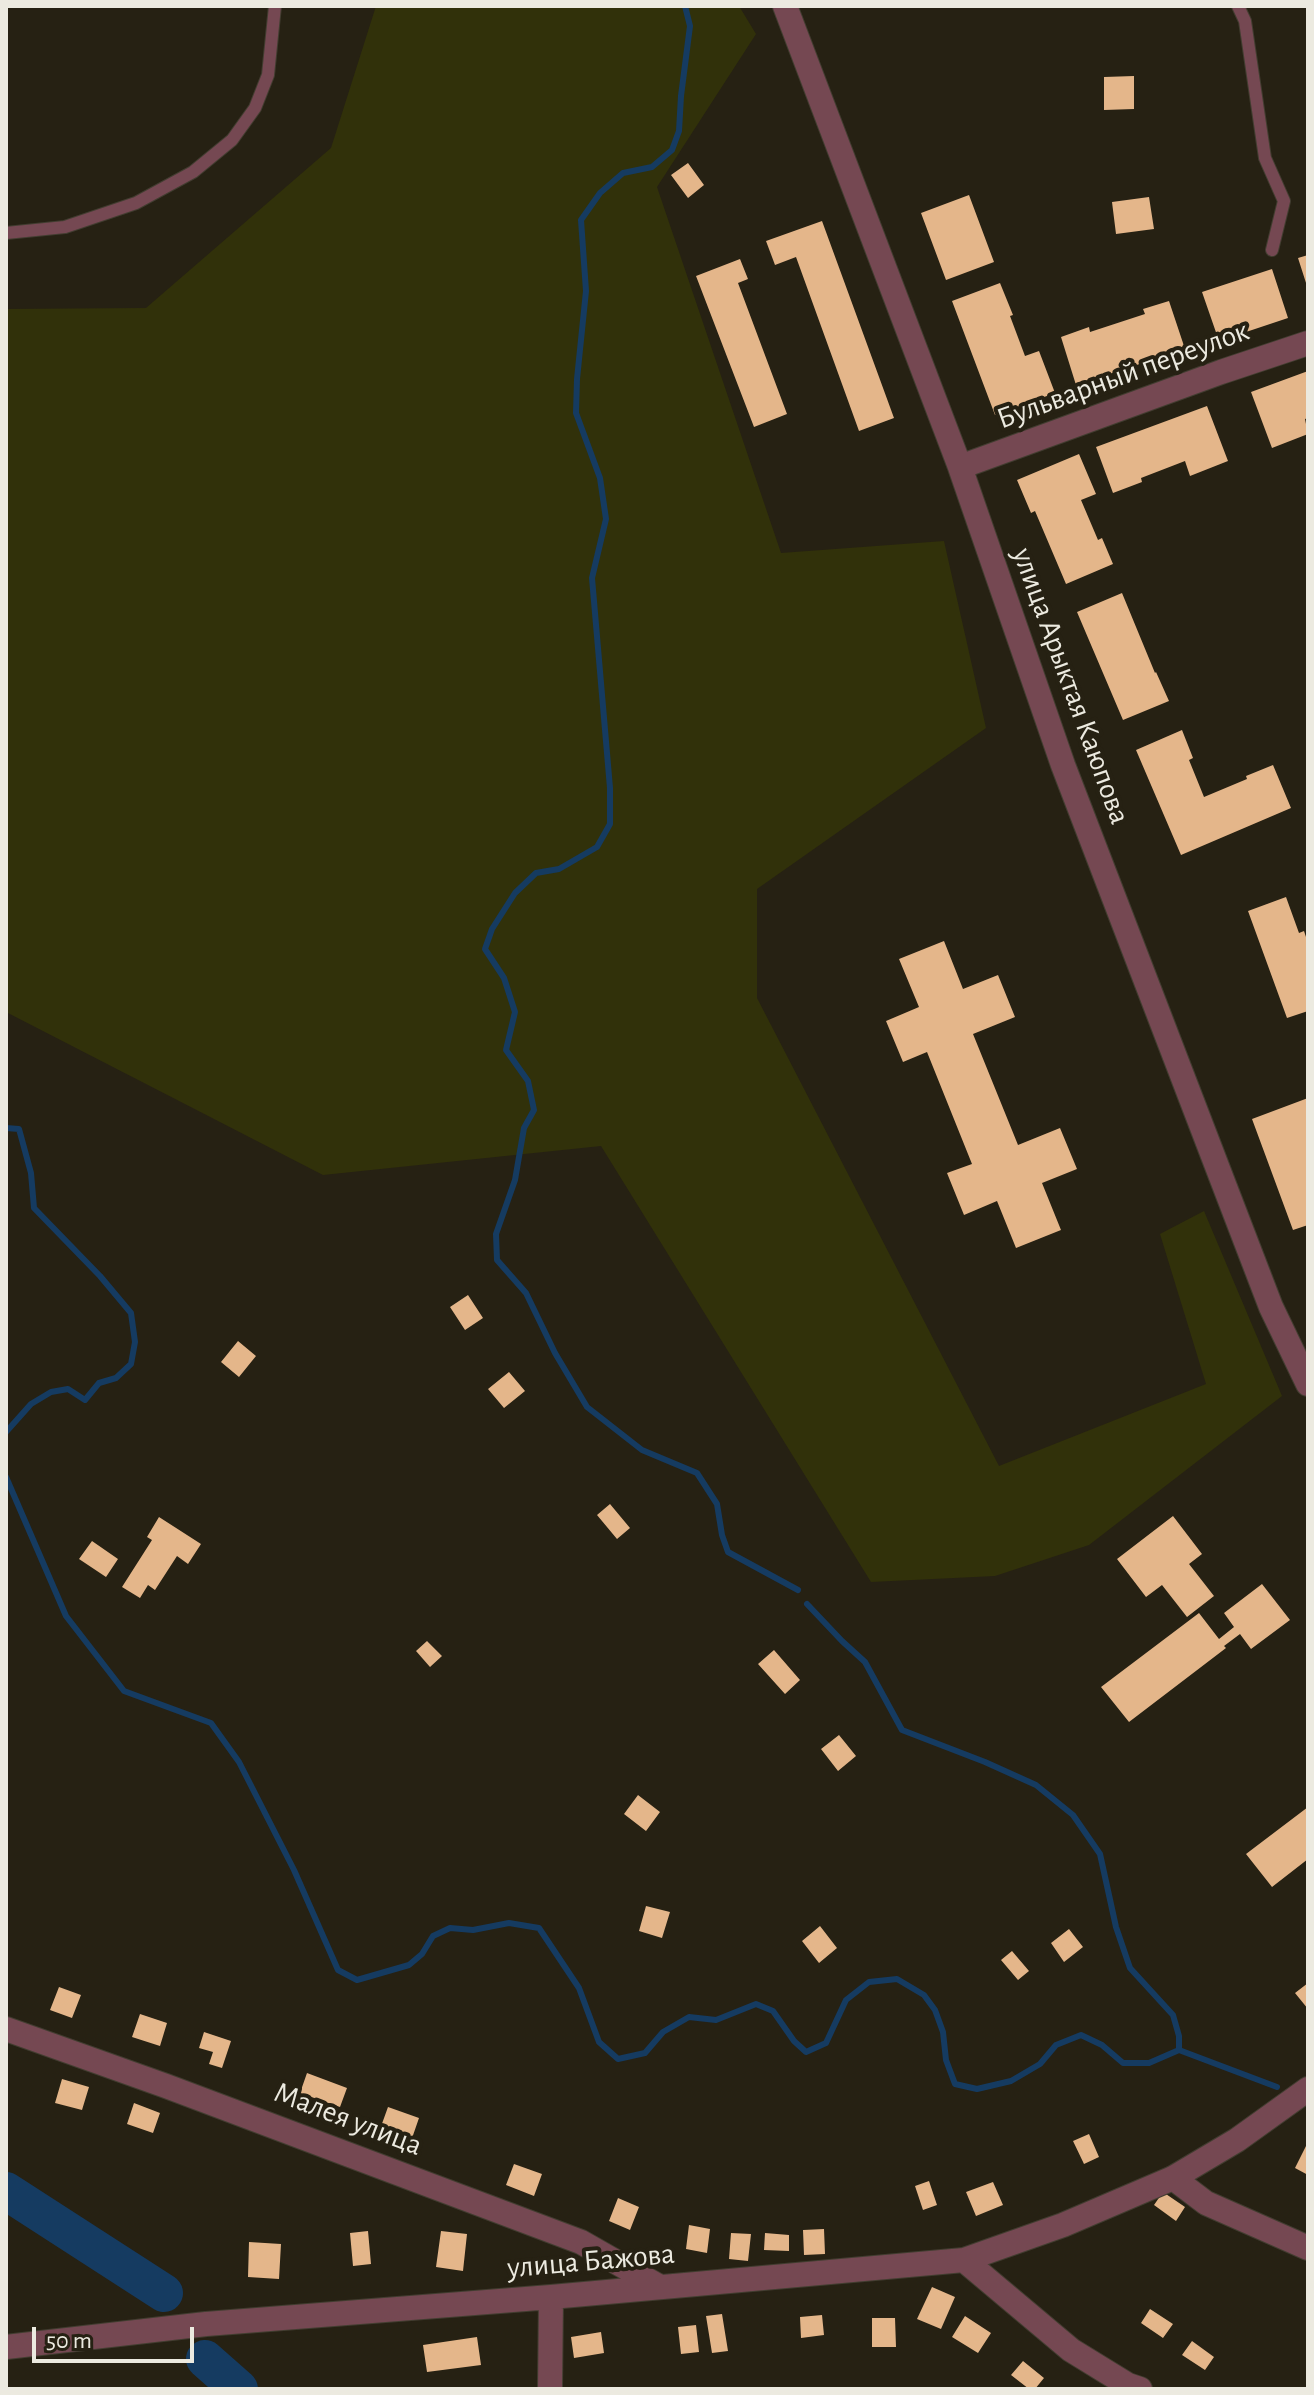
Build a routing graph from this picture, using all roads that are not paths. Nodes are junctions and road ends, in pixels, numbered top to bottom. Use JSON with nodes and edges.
{"nodes":[{"id":1,"x":275,"y":6,"type":"edge"},
{"id":2,"x":785,"y":6,"type":"edge"},
{"id":3,"x":1238,"y":6,"type":"edge"},
{"id":4,"x":6,"y":233,"type":"edge"},
{"id":5,"x":1272,"y":250,"type":"dead end"},
{"id":6,"x":1308,"y":343,"type":"edge"},
{"id":7,"x":960,"y":467,"type":"junction"},
{"id":8,"x":1308,"y":1384,"type":"edge"},
{"id":9,"x":6,"y":2029,"type":"edge"},
{"id":10,"x":1308,"y":2089,"type":"edge"},
{"id":11,"x":1173,"y":2178,"type":"junction"},
{"id":12,"x":1308,"y":2248,"type":"edge"},
{"id":13,"x":964,"y":2260,"type":"junction"},
{"id":14,"x":660,"y":2287,"type":"junction"},
{"id":15,"x":551,"y":2297,"type":"junction"},
{"id":16,"x":6,"y":2347,"type":"edge"},
{"id":17,"x":550,"y":2389,"type":"edge"},
{"id":18,"x":1140,"y":2389,"type":"edge"}],
"edges":[{"from":1,"to":4,"type":"lane"},
{"from":2,"to":7,"type":"street","name":"улица Арыктая Каюпова"},
{"from":3,"to":5,"type":"lane"},
{"from":6,"to":7,"type":"street","name":"Бульварный переулок"},
{"from":7,"to":8,"type":"street","name":"улица Арыктая Каюпова"},
{"from":9,"to":14,"type":"street","name":"Малея улица"},
{"from":10,"to":11,"type":"street","name":"улица Бажова"},
{"from":11,"to":12,"type":"street"},
{"from":11,"to":13,"type":"street","name":"улица Бажова"},
{"from":13,"to":14,"type":"street","name":"улица Бажова"},
{"from":13,"to":18,"type":"street"},
{"from":14,"to":15,"type":"street","name":"улица Бажова"},
{"from":15,"to":16,"type":"street","name":"улица Бажова"},
{"from":15,"to":17,"type":"street"}]}
